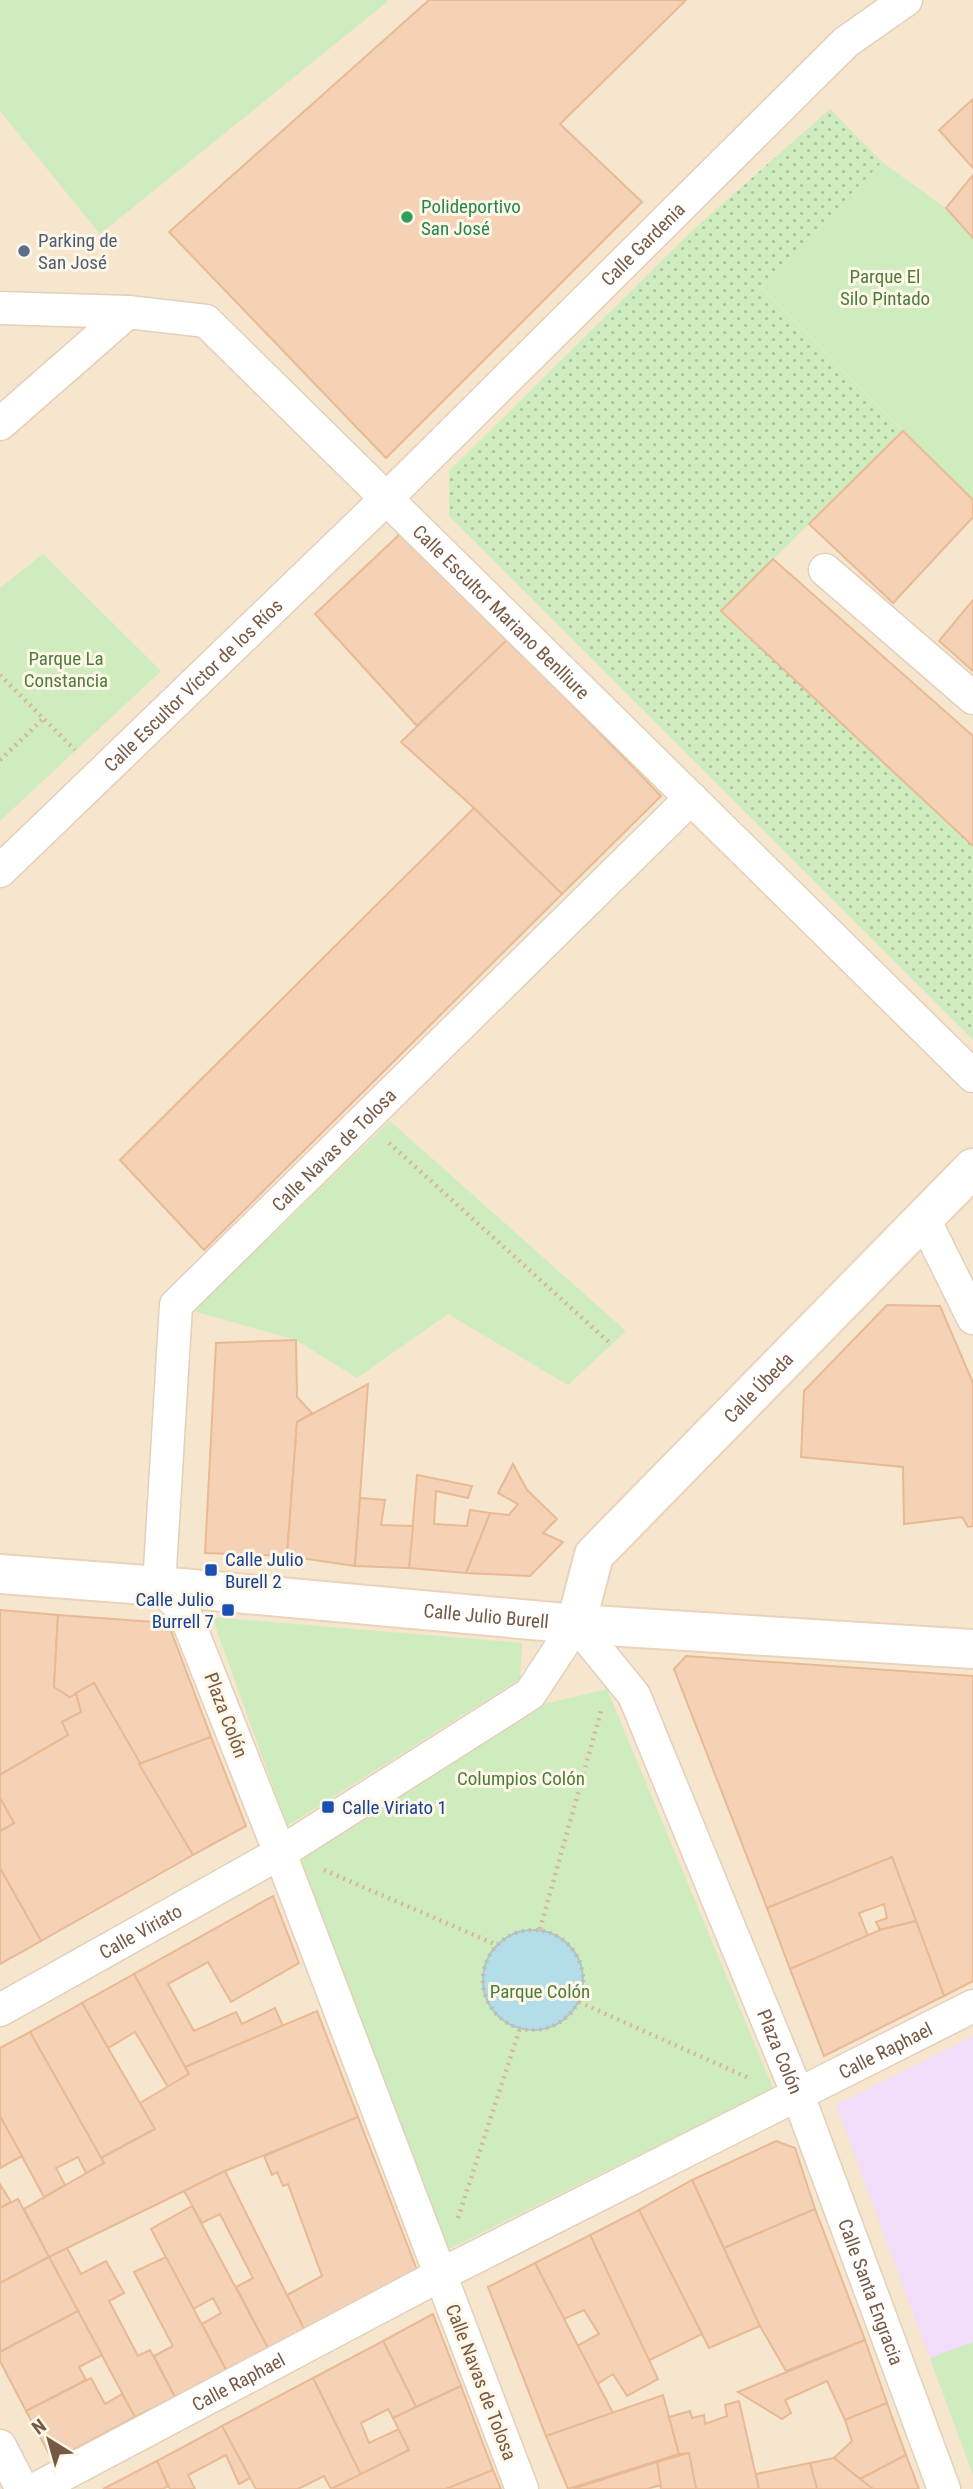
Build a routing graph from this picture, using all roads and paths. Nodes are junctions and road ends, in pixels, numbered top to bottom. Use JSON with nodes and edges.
{"nodes":[{"id":1,"x":906,"y":0,"type":"edge"},
{"id":2,"x":0,"y":308,"type":"edge"},
{"id":3,"x":128,"y":312,"type":"junction"},
{"id":4,"x":0,"y":424,"type":"edge"},
{"id":5,"x":386,"y":499,"type":"junction"},
{"id":6,"x":825,"y":569,"type":"dead end"},
{"id":7,"x":0,"y":675,"type":"edge"},
{"id":8,"x":973,"y":698,"type":"edge"},
{"id":9,"x":43,"y":719,"type":"junction"},
{"id":10,"x":75,"y":751,"type":"dead end"},
{"id":11,"x":0,"y":760,"type":"edge"},
{"id":12,"x":691,"y":798,"type":"junction"},
{"id":13,"x":0,"y":871,"type":"edge"},
{"id":14,"x":973,"y":1076,"type":"edge"},
{"id":15,"x":388,"y":1142,"type":"dead end"},
{"id":16,"x":973,"y":1168,"type":"edge"},
{"id":17,"x":925,"y":1219,"type":"junction"},
{"id":18,"x":973,"y":1318,"type":"edge"},
{"id":19,"x":611,"y":1344,"type":"dead end"},
{"id":20,"x":0,"y":1574,"type":"edge"},
{"id":21,"x":159,"y":1586,"type":"junction"},
{"id":22,"x":576,"y":1624,"type":"junction"},
{"id":23,"x":973,"y":1649,"type":"edge"},
{"id":24,"x":603,"y":1702,"type":"dead end"},
{"id":25,"x":280,"y":1853,"type":"junction"},
{"id":26,"x":322,"y":1870,"type":"dead end"},
{"id":27,"x":540,"y":1929,"type":"junction"},
{"id":28,"x":497,"y":1945,"type":"junction"},
{"id":29,"x":579,"y":2002,"type":"junction"},
{"id":30,"x":973,"y":2006,"type":"edge"},
{"id":31,"x":0,"y":2010,"type":"edge"},
{"id":32,"x":520,"y":2028,"type":"junction"},
{"id":33,"x":761,"y":2083,"type":"dead end"},
{"id":34,"x":798,"y":2095,"type":"junction"},
{"id":35,"x":457,"y":2223,"type":"dead end"},
{"id":36,"x":440,"y":2275,"type":"junction"},
{"id":37,"x":0,"y":2446,"type":"edge"},
{"id":38,"x":22,"y":2489,"type":"edge"},
{"id":39,"x":36,"y":2489,"type":"edge"},
{"id":40,"x":522,"y":2489,"type":"edge"},
{"id":41,"x":944,"y":2489,"type":"edge"}],
"edges":[{"from":1,"to":5,"type":"street","name":"Calle Gardenia"},
{"from":2,"to":3,"type":"street","name":"Calle Escultor Mariano Benlliure"},
{"from":3,"to":4,"type":"street"},
{"from":3,"to":5,"type":"street","name":"Calle Escultor Mariano Benlliure"},
{"from":5,"to":12,"type":"street","name":"Calle Escultor Mariano Benlliure"},
{"from":5,"to":13,"type":"street","name":"Calle Escultor Víctor de los Ríos"},
{"from":6,"to":8,"type":"street"},
{"from":7,"to":9,"type":"path"},
{"from":9,"to":10,"type":"path"},
{"from":9,"to":11,"type":"path"},
{"from":12,"to":14,"type":"street","name":"Calle Escultor Mariano Benlliure"},
{"from":12,"to":21,"type":"street","name":"Calle Navas de Tolosa"},
{"from":15,"to":19,"type":"path"},
{"from":16,"to":17,"type":"main road","name":"Calle Úbeda"},
{"from":17,"to":18,"type":"street"},
{"from":17,"to":22,"type":"main road","name":"Calle Úbeda"},
{"from":20,"to":21,"type":"main road","name":"Calle Julio Burell"},
{"from":21,"to":22,"type":"main road","name":"Calle Julio Burell"},
{"from":21,"to":25,"type":"street","name":"Plaza Colón"},
{"from":22,"to":23,"type":"main road","name":"Calle Julio Burell"},
{"from":22,"to":25,"type":"street"},
{"from":22,"to":34,"type":"street","name":"Plaza Colón"},
{"from":24,"to":27,"type":"path"},
{"from":25,"to":31,"type":"street","name":"Calle Viriato"},
{"from":25,"to":36,"type":"street","name":"Plaza Colón"},
{"from":26,"to":28,"type":"path"},
{"from":27,"to":28,"type":"path"},
{"from":27,"to":29,"type":"path"},
{"from":28,"to":32,"type":"path"},
{"from":29,"to":32,"type":"path"},
{"from":29,"to":33,"type":"path"},
{"from":30,"to":34,"type":"street","name":"Calle Raphael"},
{"from":32,"to":35,"type":"path"},
{"from":34,"to":36,"type":"street","name":"Plaza Colón"},
{"from":34,"to":41,"type":"street","name":"Calle Santa Engracia"},
{"from":36,"to":39,"type":"street","name":"Calle Raphael"},
{"from":36,"to":40,"type":"street","name":"Calle Navas de Tolosa"},
{"from":37,"to":38,"type":"street"}]}
